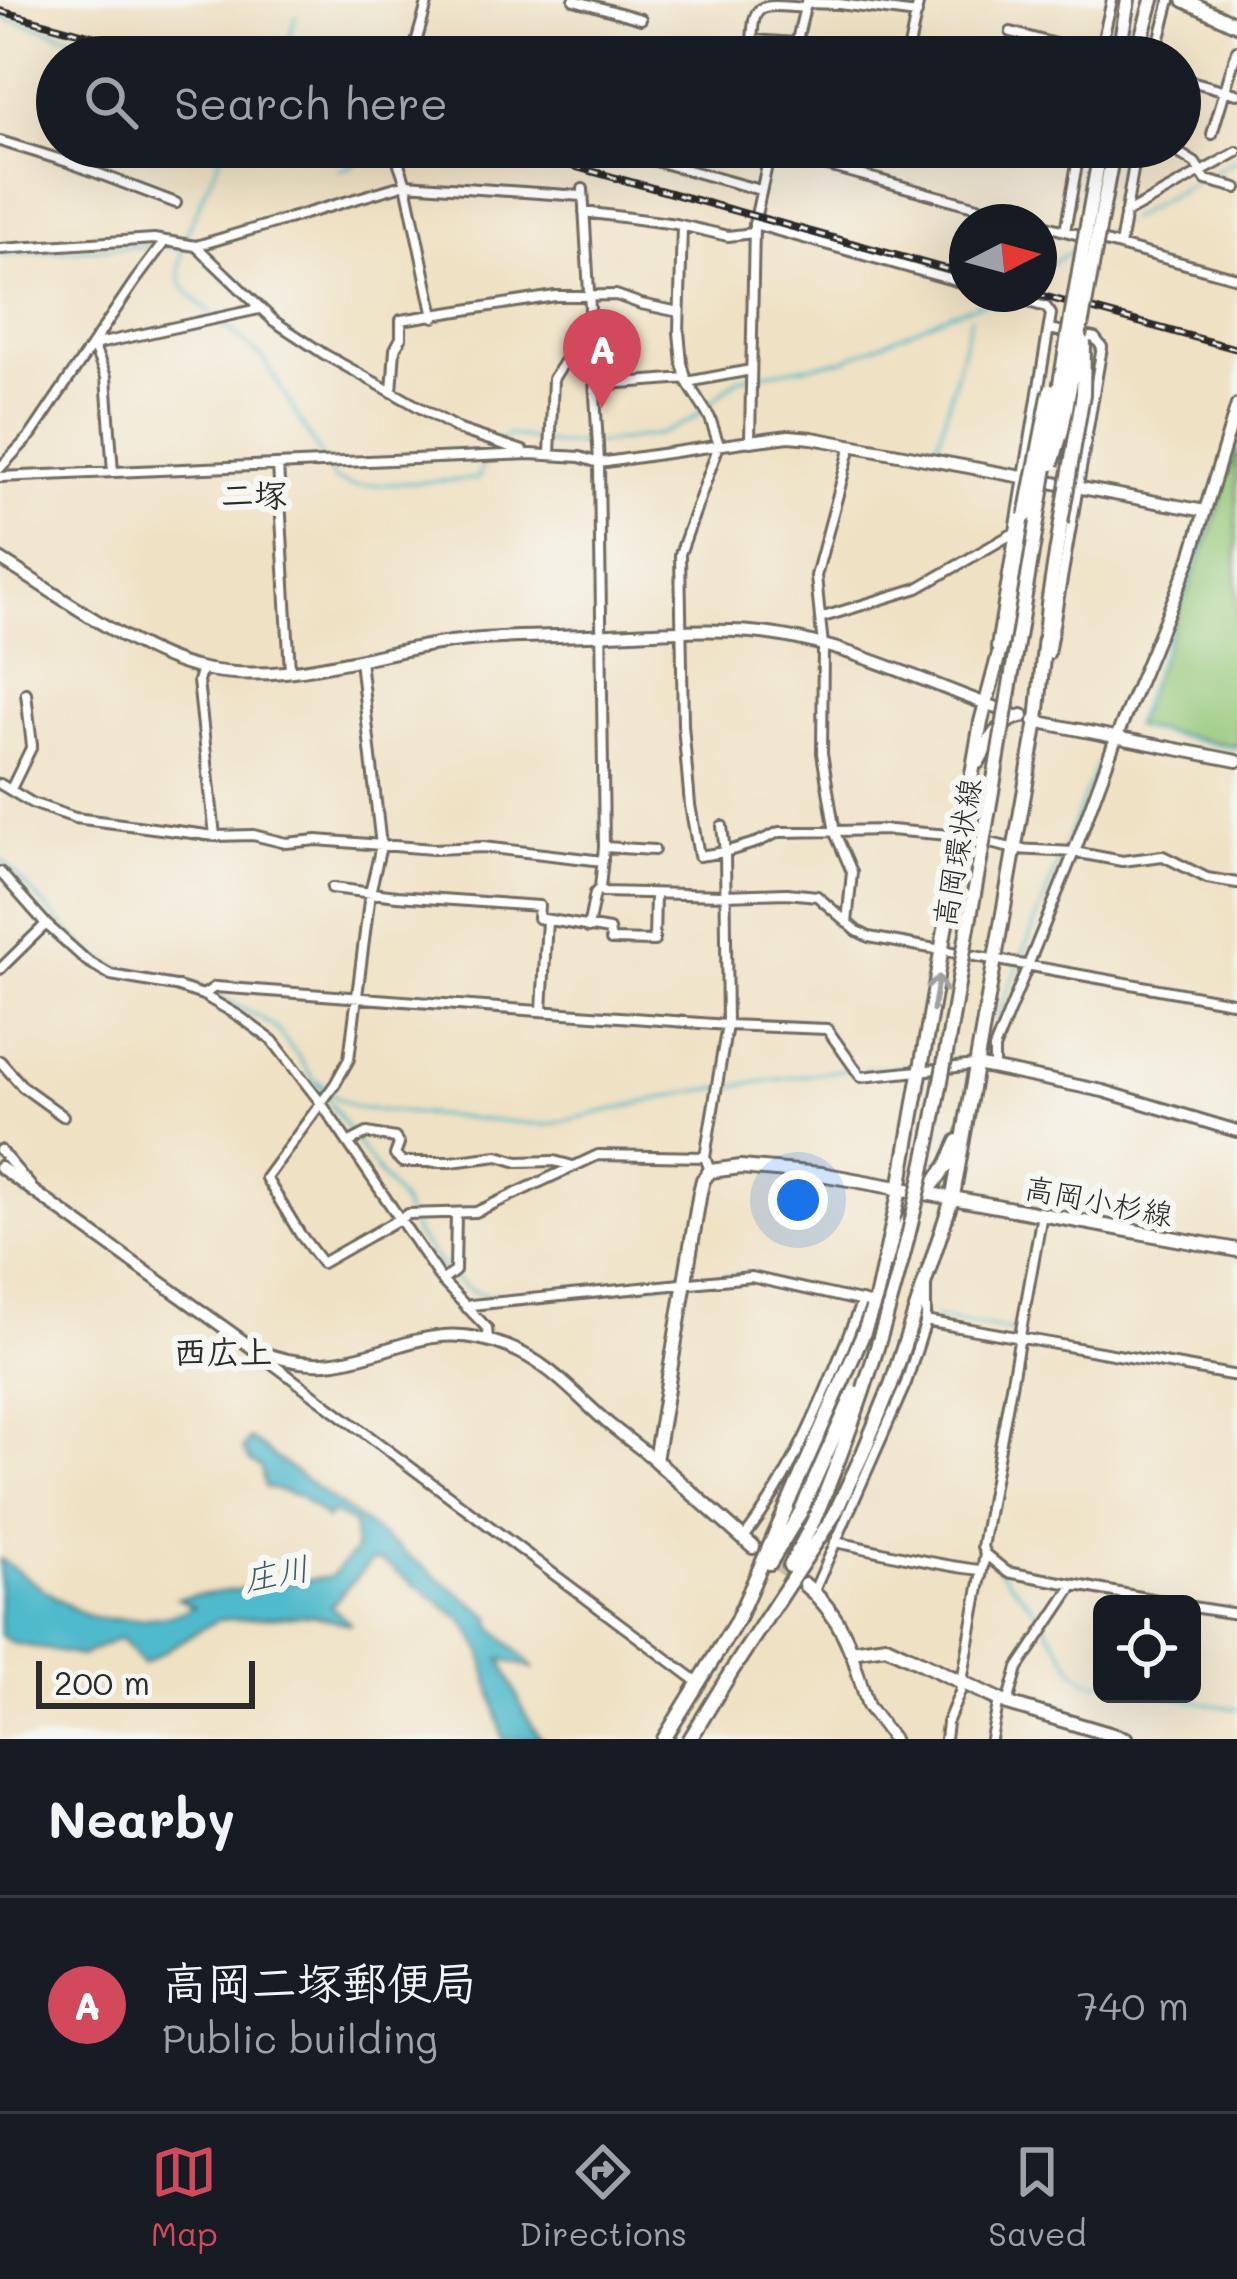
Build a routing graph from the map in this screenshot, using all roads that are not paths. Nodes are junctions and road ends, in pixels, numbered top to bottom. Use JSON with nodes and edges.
{"nodes":[{"id":1,"x":428,"y":0,"type":"edge"},
{"id":2,"x":574,"y":0,"type":"edge"},
{"id":3,"x":919,"y":0,"type":"edge"},
{"id":4,"x":1112,"y":0,"type":"edge"},
{"id":5,"x":1128,"y":0,"type":"edge"},
{"id":6,"x":1152,"y":0,"type":"edge"},
{"id":7,"x":1170,"y":0,"type":"edge"},
{"id":8,"x":1184,"y":0,"type":"edge"},
{"id":9,"x":806,"y":4,"type":"edge"},
{"id":10,"x":917,"y":14,"type":"junction"},
{"id":11,"x":641,"y":19,"type":"dead end"},
{"id":12,"x":1237,"y":26,"type":"edge"},
{"id":13,"x":1011,"y":32,"type":"dead end"},
{"id":14,"x":418,"y":36,"type":"edge"},
{"id":15,"x":752,"y":36,"type":"edge"},
{"id":16,"x":798,"y":36,"type":"edge"},
{"id":17,"x":912,"y":36,"type":"edge"},
{"id":18,"x":1025,"y":36,"type":"edge"},
{"id":19,"x":1104,"y":36,"type":"edge"},
{"id":20,"x":1122,"y":36,"type":"edge"},
{"id":21,"x":1142,"y":36,"type":"edge"},
{"id":22,"x":1161,"y":36,"type":"edge"},
{"id":23,"x":1237,"y":50,"type":"edge"},
{"id":24,"x":1201,"y":84,"type":"edge"},
{"id":25,"x":1224,"y":90,"type":"junction"},
{"id":26,"x":1237,"y":94,"type":"edge"},
{"id":27,"x":1213,"y":134,"type":"dead end"},
{"id":28,"x":0,"y":141,"type":"edge"},
{"id":29,"x":36,"y":152,"type":"edge"},
{"id":30,"x":1237,"y":152,"type":"edge"},
{"id":31,"x":84,"y":168,"type":"edge"},
{"id":32,"x":400,"y":168,"type":"edge"},
{"id":33,"x":681,"y":168,"type":"edge"},
{"id":34,"x":766,"y":168,"type":"edge"},
{"id":35,"x":839,"y":168,"type":"edge"},
{"id":36,"x":1076,"y":168,"type":"edge"},
{"id":37,"x":1097,"y":168,"type":"edge"},
{"id":38,"x":1110,"y":168,"type":"edge"},
{"id":39,"x":1133,"y":168,"type":"edge"},
{"id":40,"x":1199,"y":168,"type":"edge"},
{"id":41,"x":1204,"y":175,"type":"junction"},
{"id":42,"x":406,"y":184,"type":"junction"},
{"id":43,"x":1237,"y":188,"type":"edge"},
{"id":44,"x":760,"y":190,"type":"junction"},
{"id":45,"x":176,"y":203,"type":"dead end"},
{"id":46,"x":967,"y":204,"type":"edge"},
{"id":47,"x":584,"y":212,"type":"junction"},
{"id":48,"x":1125,"y":214,"type":"junction"},
{"id":49,"x":682,"y":226,"type":"junction"},
{"id":50,"x":753,"y":229,"type":"junction"},
{"id":51,"x":1057,"y":229,"type":"edge"},
{"id":52,"x":1065,"y":231,"type":"junction"},
{"id":53,"x":166,"y":240,"type":"junction"},
{"id":54,"x":196,"y":246,"type":"junction"},
{"id":55,"x":1120,"y":246,"type":"junction"},
{"id":56,"x":0,"y":249,"type":"edge"},
{"id":57,"x":1237,"y":278,"type":"edge"},
{"id":58,"x":949,"y":279,"type":"edge"},
{"id":59,"x":589,"y":295,"type":"junction"},
{"id":60,"x":1086,"y":300,"type":"junction"},
{"id":61,"x":260,"y":308,"type":"junction"},
{"id":62,"x":679,"y":312,"type":"junction"},
{"id":63,"x":1049,"y":312,"type":"edge"},
{"id":64,"x":434,"y":317,"type":"junction"},
{"id":65,"x":1049,"y":329,"type":"junction"},
{"id":66,"x":93,"y":345,"type":"junction"},
{"id":67,"x":592,"y":351,"type":"junction"},
{"id":68,"x":751,"y":370,"type":"junction"},
{"id":69,"x":687,"y":380,"type":"junction"},
{"id":70,"x":595,"y":386,"type":"junction"},
{"id":71,"x":392,"y":392,"type":"junction"},
{"id":72,"x":1036,"y":402,"type":"junction"},
{"id":73,"x":1237,"y":405,"type":"edge"},
{"id":74,"x":1091,"y":410,"type":"junction"},
{"id":75,"x":749,"y":441,"type":"junction"},
{"id":76,"x":719,"y":445,"type":"junction"},
{"id":77,"x":851,"y":446,"type":"junction"},
{"id":78,"x":530,"y":454,"type":"junction"},
{"id":79,"x":550,"y":454,"type":"junction"},
{"id":80,"x":599,"y":463,"type":"junction"},
{"id":81,"x":278,"y":465,"type":"junction"},
{"id":82,"x":0,"y":472,"type":"edge"},
{"id":83,"x":113,"y":472,"type":"junction"},
{"id":84,"x":1023,"y":478,"type":"junction"},
{"id":85,"x":1077,"y":488,"type":"junction"},
{"id":86,"x":1205,"y":512,"type":"junction"},
{"id":87,"x":1031,"y":518,"type":"junction"},
{"id":88,"x":1014,"y":533,"type":"junction"},
{"id":89,"x":0,"y":559,"type":"edge"},
{"id":90,"x":820,"y":618,"type":"junction"},
{"id":91,"x":680,"y":631,"type":"junction"},
{"id":92,"x":599,"y":634,"type":"junction"},
{"id":93,"x":824,"y":645,"type":"junction"},
{"id":94,"x":360,"y":658,"type":"junction"},
{"id":95,"x":202,"y":669,"type":"junction"},
{"id":96,"x":994,"y":669,"type":"junction"},
{"id":97,"x":290,"y":671,"type":"junction"},
{"id":98,"x":1041,"y":675,"type":"junction"},
{"id":99,"x":26,"y":693,"type":"dead end"},
{"id":100,"x":987,"y":705,"type":"junction"},
{"id":101,"x":1016,"y":714,"type":"junction"},
{"id":102,"x":1037,"y":722,"type":"junction"},
{"id":103,"x":1117,"y":738,"type":"junction"},
{"id":104,"x":1237,"y":760,"type":"edge"},
{"id":105,"x":972,"y":774,"type":"junction"},
{"id":106,"x":0,"y":784,"type":"edge"},
{"id":107,"x":11,"y":789,"type":"junction"},
{"id":108,"x":722,"y":826,"type":"dead end"},
{"id":109,"x":835,"y":832,"type":"junction"},
{"id":110,"x":214,"y":836,"type":"junction"},
{"id":111,"x":961,"y":836,"type":"junction"},
{"id":112,"x":381,"y":846,"type":"junction"},
{"id":113,"x":604,"y":847,"type":"junction"},
{"id":114,"x":1015,"y":849,"type":"junction"},
{"id":115,"x":654,"y":850,"type":"dead end"},
{"id":116,"x":725,"y":852,"type":"junction"},
{"id":117,"x":1074,"y":852,"type":"junction"},
{"id":118,"x":603,"y":861,"type":"junction"},
{"id":119,"x":0,"y":872,"type":"edge"},
{"id":120,"x":1237,"y":884,"type":"edge"},
{"id":121,"x":332,"y":888,"type":"dead end"},
{"id":122,"x":600,"y":888,"type":"junction"},
{"id":123,"x":370,"y":893,"type":"junction"},
{"id":124,"x":655,"y":895,"type":"junction"},
{"id":125,"x":725,"y":895,"type":"junction"},
{"id":126,"x":547,"y":920,"type":"junction"},
{"id":127,"x":847,"y":923,"type":"junction"},
{"id":128,"x":46,"y":924,"type":"junction"},
{"id":129,"x":588,"y":928,"type":"junction"},
{"id":130,"x":944,"y":950,"type":"junction"},
{"id":131,"x":995,"y":959,"type":"junction"},
{"id":132,"x":1029,"y":965,"type":"junction"},
{"id":133,"x":0,"y":969,"type":"edge"},
{"id":134,"x":203,"y":995,"type":"junction"},
{"id":135,"x":357,"y":996,"type":"junction"},
{"id":136,"x":1237,"y":1003,"type":"edge"},
{"id":137,"x":542,"y":1010,"type":"junction"},
{"id":138,"x":727,"y":1025,"type":"junction"},
{"id":139,"x":0,"y":1061,"type":"edge"},
{"id":140,"x":976,"y":1065,"type":"junction"},
{"id":141,"x":994,"y":1068,"type":"junction"},
{"id":142,"x":922,"y":1070,"type":"junction"},
{"id":143,"x":321,"y":1102,"type":"junction"},
{"id":144,"x":63,"y":1116,"type":"dead end"},
{"id":145,"x":964,"y":1130,"type":"junction"},
{"id":146,"x":1237,"y":1131,"type":"edge"},
{"id":147,"x":348,"y":1143,"type":"junction"},
{"id":148,"x":906,"y":1149,"type":"junction"},
{"id":149,"x":0,"y":1150,"type":"edge"},
{"id":150,"x":708,"y":1164,"type":"junction"},
{"id":151,"x":575,"y":1166,"type":"junction"},
{"id":152,"x":0,"y":1167,"type":"edge"},
{"id":153,"x":900,"y":1189,"type":"junction"},
{"id":154,"x":35,"y":1192,"type":"junction"},
{"id":155,"x":926,"y":1192,"type":"junction"},
{"id":156,"x":953,"y":1196,"type":"junction"},
{"id":157,"x":456,"y":1213,"type":"junction"},
{"id":158,"x":1042,"y":1214,"type":"junction"},
{"id":159,"x":400,"y":1219,"type":"junction"},
{"id":160,"x":945,"y":1222,"type":"junction"},
{"id":161,"x":1237,"y":1250,"type":"edge"},
{"id":162,"x":442,"y":1281,"type":"junction"},
{"id":163,"x":685,"y":1283,"type":"junction"},
{"id":164,"x":871,"y":1300,"type":"junction"},
{"id":165,"x":467,"y":1308,"type":"junction"},
{"id":166,"x":886,"y":1319,"type":"junction"},
{"id":167,"x":920,"y":1320,"type":"junction"},
{"id":168,"x":1018,"y":1339,"type":"junction"},
{"id":169,"x":488,"y":1340,"type":"junction"},
{"id":170,"x":254,"y":1349,"type":"junction"},
{"id":171,"x":1237,"y":1376,"type":"edge"},
{"id":172,"x":655,"y":1460,"type":"junction"},
{"id":173,"x":835,"y":1542,"type":"junction"},
{"id":174,"x":748,"y":1543,"type":"joint"},
{"id":175,"x":988,"y":1556,"type":"junction"},
{"id":176,"x":980,"y":1570,"type":"junction"},
{"id":177,"x":1073,"y":1586,"type":"junction"},
{"id":178,"x":809,"y":1589,"type":"joint"},
{"id":179,"x":1126,"y":1595,"type":"edge"},
{"id":180,"x":1201,"y":1608,"type":"edge"},
{"id":181,"x":1237,"y":1614,"type":"edge"},
{"id":182,"x":737,"y":1620,"type":"junction"},
{"id":183,"x":851,"y":1651,"type":"junction"},
{"id":184,"x":730,"y":1672,"type":"junction"},
{"id":185,"x":960,"y":1681,"type":"junction"},
{"id":186,"x":694,"y":1688,"type":"junction"},
{"id":187,"x":1003,"y":1702,"type":"junction"},
{"id":188,"x":664,"y":1739,"type":"edge"},
{"id":189,"x":690,"y":1739,"type":"edge"},
{"id":190,"x":893,"y":1739,"type":"edge"},
{"id":191,"x":945,"y":1739,"type":"edge"},
{"id":192,"x":991,"y":1739,"type":"edge"},
{"id":193,"x":1126,"y":1739,"type":"edge"}],
"edges":[{"from":1,"to":14,"type":"street"},
{"from":2,"to":11,"type":"street"},
{"from":3,"to":10,"type":"street"},
{"from":4,"to":19,"type":"street"},
{"from":5,"to":20,"type":"main road"},
{"from":6,"to":21,"type":"main road"},
{"from":7,"to":22,"type":"street"},
{"from":8,"to":12,"type":"main road"},
{"from":9,"to":10,"type":"street"},
{"from":9,"to":15,"type":"street"},
{"from":9,"to":16,"type":"street"},
{"from":10,"to":17,"type":"street"},
{"from":13,"to":18,"type":"street"},
{"from":23,"to":25,"type":"street"},
{"from":24,"to":25,"type":"street"},
{"from":25,"to":26,"type":"street"},
{"from":25,"to":27,"type":"street"},
{"from":28,"to":29,"type":"street"},
{"from":30,"to":41,"type":"street"},
{"from":31,"to":45,"type":"street"},
{"from":32,"to":42,"type":"street"},
{"from":33,"to":44,"type":"street"},
{"from":34,"to":44,"type":"street"},
{"from":35,"to":46,"type":"street"},
{"from":36,"to":52,"type":"street"},
{"from":37,"to":87,"type":"main road","name":"高岡環状線","bridge":true},
{"from":38,"to":60,"type":"main road","name":"高岡環状線","bridge":true},
{"from":39,"to":48,"type":"street"},
{"from":40,"to":41,"type":"street"},
{"from":41,"to":43,"type":"street"},
{"from":41,"to":48,"type":"street"},
{"from":42,"to":47,"type":"street"},
{"from":42,"to":54,"type":"street"},
{"from":42,"to":64,"type":"street"},
{"from":44,"to":50,"type":"street"},
{"from":47,"to":49,"type":"street"},
{"from":47,"to":59,"type":"street"},
{"from":48,"to":55,"type":"street"},
{"from":49,"to":50,"type":"street"},
{"from":49,"to":62,"type":"street"},
{"from":50,"to":58,"type":"street"},
{"from":50,"to":68,"type":"street"},
{"from":51,"to":52,"type":"street"},
{"from":52,"to":55,"type":"street"},
{"from":53,"to":54,"type":"street"},
{"from":53,"to":56,"type":"street"},
{"from":53,"to":66,"type":"street"},
{"from":54,"to":61,"type":"street"},
{"from":55,"to":57,"type":"street"},
{"from":59,"to":62,"type":"street"},
{"from":59,"to":64,"type":"street"},
{"from":59,"to":67,"type":"street"},
{"from":60,"to":87,"type":"main road","name":"高岡環状線","bridge":true},
{"from":60,"to":98,"type":"main road","bridge":true},
{"from":61,"to":66,"type":"street"},
{"from":61,"to":71,"type":"street"},
{"from":62,"to":69,"type":"street"},
{"from":63,"to":65,"type":"street"},
{"from":64,"to":71,"type":"street"},
{"from":65,"to":72,"type":"street"},
{"from":65,"to":74,"type":"street"},
{"from":66,"to":82,"type":"street"},
{"from":66,"to":83,"type":"street"},
{"from":67,"to":70,"type":"street"},
{"from":67,"to":79,"type":"street"},
{"from":68,"to":69,"type":"street"},
{"from":68,"to":75,"type":"street"},
{"from":69,"to":70,"type":"street"},
{"from":69,"to":76,"type":"street"},
{"from":70,"to":80,"type":"street"},
{"from":71,"to":78,"type":"street"},
{"from":72,"to":74,"type":"street"},
{"from":72,"to":84,"type":"street"},
{"from":73,"to":86,"type":"street"},
{"from":74,"to":85,"type":"street"},
{"from":75,"to":76,"type":"street"},
{"from":75,"to":77,"type":"street"},
{"from":76,"to":80,"type":"street"},
{"from":76,"to":91,"type":"street"},
{"from":77,"to":84,"type":"street"},
{"from":77,"to":90,"type":"street"},
{"from":78,"to":79,"type":"street"},
{"from":78,"to":81,"type":"street"},
{"from":79,"to":80,"type":"street"},
{"from":80,"to":92,"type":"street"},
{"from":81,"to":83,"type":"street"},
{"from":81,"to":97,"type":"street"},
{"from":82,"to":83,"type":"street"},
{"from":84,"to":85,"type":"street"},
{"from":84,"to":88,"type":"street"},
{"from":85,"to":86,"type":"street"},
{"from":85,"to":98,"type":"street"},
{"from":86,"to":103,"type":"street"},
{"from":87,"to":96,"type":"main road"},
{"from":87,"to":166,"type":"main road","name":"高岡環状線","bridge":true},
{"from":88,"to":90,"type":"street"},
{"from":88,"to":96,"type":"street"},
{"from":89,"to":95,"type":"street"},
{"from":90,"to":93,"type":"street"},
{"from":91,"to":92,"type":"street"},
{"from":91,"to":93,"type":"street"},
{"from":91,"to":116,"type":"street"},
{"from":92,"to":94,"type":"street"},
{"from":92,"to":113,"type":"street"},
{"from":93,"to":100,"type":"street"},
{"from":93,"to":109,"type":"street"},
{"from":94,"to":97,"type":"street"},
{"from":94,"to":112,"type":"street"},
{"from":95,"to":97,"type":"street"},
{"from":95,"to":110,"type":"street"},
{"from":96,"to":100,"type":"main road"},
{"from":98,"to":101,"type":"main road"},
{"from":98,"to":102,"type":"main road"},
{"from":99,"to":107,"type":"street"},
{"from":100,"to":101,"type":"street"},
{"from":100,"to":105,"type":"main road"},
{"from":101,"to":102,"type":"street"},
{"from":101,"to":105,"type":"main road"},
{"from":102,"to":103,"type":"street"},
{"from":102,"to":114,"type":"main road"},
{"from":103,"to":104,"type":"street"},
{"from":103,"to":117,"type":"street"},
{"from":105,"to":111,"type":"main road"},
{"from":106,"to":107,"type":"street"},
{"from":107,"to":110,"type":"street"},
{"from":108,"to":116,"type":"street"},
{"from":109,"to":111,"type":"street"},
{"from":109,"to":116,"type":"street"},
{"from":109,"to":127,"type":"street"},
{"from":110,"to":112,"type":"street"},
{"from":111,"to":114,"type":"street"},
{"from":111,"to":130,"type":"main road"},
{"from":112,"to":118,"type":"street"},
{"from":112,"to":123,"type":"street"},
{"from":113,"to":115,"type":"street"},
{"from":113,"to":118,"type":"street"},
{"from":114,"to":117,"type":"street"},
{"from":114,"to":131,"type":"main road"},
{"from":116,"to":125,"type":"street"},
{"from":117,"to":120,"type":"street"},
{"from":117,"to":132,"type":"street"},
{"from":118,"to":122,"type":"street"},
{"from":119,"to":128,"type":"street"},
{"from":121,"to":123,"type":"street"},
{"from":122,"to":124,"type":"street"},
{"from":122,"to":129,"type":"street"},
{"from":123,"to":126,"type":"street"},
{"from":123,"to":135,"type":"street"},
{"from":124,"to":125,"type":"street"},
{"from":124,"to":129,"type":"street"},
{"from":125,"to":127,"type":"street"},
{"from":125,"to":138,"type":"street"},
{"from":126,"to":129,"type":"street"},
{"from":126,"to":137,"type":"street"},
{"from":127,"to":130,"type":"street"},
{"from":128,"to":133,"type":"street"},
{"from":128,"to":134,"type":"street"},
{"from":130,"to":131,"type":"street"},
{"from":142,"to":130,"type":"main road","one_way":true},
{"from":131,"to":132,"type":"street"},
{"from":131,"to":140,"type":"main road"},
{"from":132,"to":136,"type":"street"},
{"from":132,"to":141,"type":"street"},
{"from":134,"to":135,"type":"street"},
{"from":134,"to":143,"type":"street"},
{"from":135,"to":137,"type":"street"},
{"from":135,"to":143,"type":"street"},
{"from":137,"to":138,"type":"street"},
{"from":138,"to":142,"type":"street"},
{"from":138,"to":150,"type":"street"},
{"from":139,"to":144,"type":"street"},
{"from":140,"to":141,"type":"street"},
{"from":140,"to":142,"type":"street"},
{"from":140,"to":145,"type":"main road"},
{"from":141,"to":146,"type":"street"},
{"from":142,"to":148,"type":"main road"},
{"from":143,"to":147,"type":"street"},
{"from":143,"to":159,"type":"street"},
{"from":145,"to":155,"type":"main road"},
{"from":145,"to":156,"type":"main road"},
{"from":147,"to":151,"type":"street"},
{"from":147,"to":159,"type":"street"},
{"from":148,"to":153,"type":"main road"},
{"from":148,"to":155,"type":"main road"},
{"from":149,"to":154,"type":"street"},
{"from":150,"to":151,"type":"street"},
{"from":150,"to":153,"type":"main road"},
{"from":150,"to":163,"type":"main road"},
{"from":151,"to":157,"type":"street"},
{"from":152,"to":154,"type":"street"},
{"from":153,"to":155,"type":"main road"},
{"from":153,"to":164,"type":"main road"},
{"from":154,"to":170,"type":"street"},
{"from":155,"to":156,"type":"main road"},
{"from":155,"to":160,"type":"main road"},
{"from":155,"to":164,"type":"main road"},
{"from":156,"to":158,"type":"main road","name":"高岡小杉線"},
{"from":156,"to":160,"type":"main road"},
{"from":157,"to":159,"type":"street"},
{"from":157,"to":162,"type":"street"},
{"from":158,"to":161,"type":"main road","name":"高岡小杉線"},
{"from":158,"to":168,"type":"street"},
{"from":159,"to":162,"type":"street"},
{"from":160,"to":167,"type":"main road"},
{"from":162,"to":165,"type":"street"},
{"from":163,"to":164,"type":"street"},
{"from":163,"to":165,"type":"street"},
{"from":163,"to":172,"type":"main road"},
{"from":164,"to":174,"type":"street"},
{"from":164,"to":182,"type":"main road"},
{"from":165,"to":169,"type":"street"},
{"from":166,"to":182,"type":"main road","name":"高岡環状線","bridge":true},
{"from":166,"to":184,"type":"main road","name":"高岡環状線","bridge":true},
{"from":167,"to":168,"type":"street"},
{"from":167,"to":173,"type":"street"},
{"from":167,"to":184,"type":"main road"},
{"from":168,"to":171,"type":"street"},
{"from":168,"to":175,"type":"street"},
{"from":169,"to":170,"type":"street"},
{"from":169,"to":172,"type":"street"},
{"from":170,"to":186,"type":"street"},
{"from":172,"to":174,"type":"main road"},
{"from":173,"to":176,"type":"street"},
{"from":173,"to":178,"type":"street"},
{"from":175,"to":176,"type":"street"},
{"from":175,"to":177,"type":"street"},
{"from":176,"to":185,"type":"street"},
{"from":177,"to":179,"type":"street"},
{"from":177,"to":187,"type":"street"},
{"from":178,"to":183,"type":"main road"},
{"from":180,"to":181,"type":"street"},
{"from":182,"to":186,"type":"main road"},
{"from":183,"to":185,"type":"main road"},
{"from":183,"to":190,"type":"street"},
{"from":184,"to":189,"type":"main road"},
{"from":185,"to":187,"type":"main road"},
{"from":185,"to":191,"type":"street"},
{"from":186,"to":188,"type":"main road"},
{"from":187,"to":192,"type":"street"},
{"from":187,"to":193,"type":"main road"}]}
